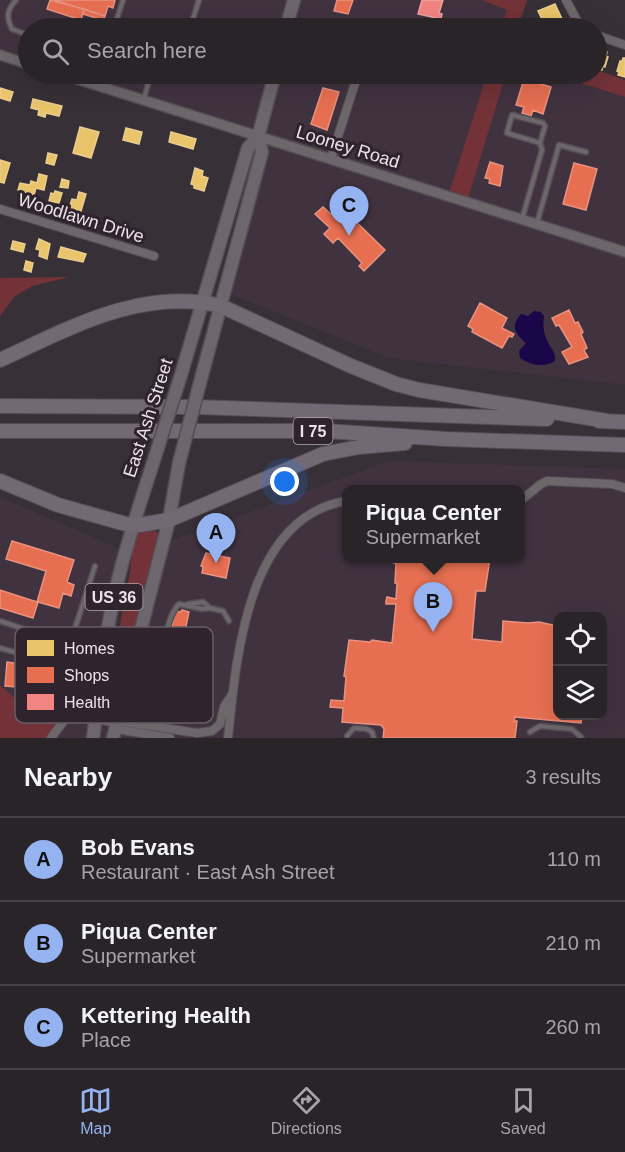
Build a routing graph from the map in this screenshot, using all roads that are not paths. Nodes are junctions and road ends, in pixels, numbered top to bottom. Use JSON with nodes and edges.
{"nodes":[{"id":1,"x":16,"y":0,"type":"edge"},
{"id":2,"x":123,"y":0,"type":"edge"},
{"id":3,"x":199,"y":0,"type":"edge"},
{"id":4,"x":294,"y":0,"type":"edge"},
{"id":5,"x":566,"y":0,"type":"edge"},
{"id":6,"x":117,"y":18,"type":"edge"},
{"id":7,"x":193,"y":18,"type":"edge"},
{"id":8,"x":289,"y":18,"type":"edge"},
{"id":9,"x":576,"y":18,"type":"edge"},
{"id":10,"x":18,"y":31,"type":"edge"},
{"id":11,"x":607,"y":39,"type":"edge"},
{"id":12,"x":625,"y":45,"type":"edge"},
{"id":13,"x":0,"y":55,"type":"edge"},
{"id":14,"x":18,"y":61,"type":"edge"},
{"id":15,"x":94,"y":84,"type":"edge"},
{"id":16,"x":148,"y":84,"type":"edge"},
{"id":17,"x":272,"y":84,"type":"edge"},
{"id":18,"x":355,"y":84,"type":"edge"},
{"id":19,"x":143,"y":99,"type":"junction"},
{"id":20,"x":258,"y":136,"type":"junction"},
{"id":21,"x":540,"y":143,"type":"junction"},
{"id":22,"x":586,"y":152,"type":"dead end"},
{"id":23,"x":331,"y":158,"type":"junction"},
{"id":24,"x":0,"y":209,"type":"edge"},
{"id":25,"x":522,"y":220,"type":"junction"},
{"id":26,"x":536,"y":224,"type":"junction"},
{"id":27,"x":625,"y":252,"type":"edge"},
{"id":28,"x":154,"y":256,"type":"dead end"},
{"id":29,"x":203,"y":302,"type":"junction"},
{"id":30,"x":222,"y":306,"type":"junction"},
{"id":31,"x":0,"y":360,"type":"edge"},
{"id":32,"x":0,"y":406,"type":"edge"},
{"id":33,"x":607,"y":421,"type":"junction"},
{"id":34,"x":625,"y":422,"type":"edge"},
{"id":35,"x":0,"y":431,"type":"edge"},
{"id":36,"x":446,"y":439,"type":"junction"},
{"id":37,"x":625,"y":445,"type":"edge"},
{"id":38,"x":0,"y":481,"type":"edge"},
{"id":39,"x":625,"y":488,"type":"edge"},
{"id":40,"x":525,"y":497,"type":"edge"},
{"id":41,"x":342,"y":502,"type":"edge"},
{"id":42,"x":169,"y":520,"type":"junction"},
{"id":43,"x":133,"y":525,"type":"junction"},
{"id":44,"x":95,"y":566,"type":"dead end"},
{"id":45,"x":0,"y":621,"type":"edge"},
{"id":46,"x":230,"y":621,"type":"dead end"},
{"id":47,"x":18,"y":627,"type":"edge"},
{"id":48,"x":75,"y":627,"type":"edge"},
{"id":49,"x":108,"y":627,"type":"edge"},
{"id":50,"x":142,"y":627,"type":"edge"},
{"id":51,"x":170,"y":627,"type":"edge"},
{"id":52,"x":0,"y":648,"type":"edge"},
{"id":53,"x":15,"y":652,"type":"edge"},
{"id":54,"x":232,"y":694,"type":"junction"},
{"id":55,"x":62,"y":723,"type":"edge"},
{"id":56,"x":95,"y":723,"type":"edge"},
{"id":57,"x":116,"y":728,"type":"edge"},
{"id":58,"x":530,"y":732,"type":"dead end"},
{"id":59,"x":197,"y":733,"type":"junction"},
{"id":60,"x":347,"y":735,"type":"dead end"},
{"id":61,"x":581,"y":737,"type":"edge"},
{"id":62,"x":51,"y":738,"type":"edge"},
{"id":63,"x":93,"y":738,"type":"edge"},
{"id":64,"x":170,"y":738,"type":"edge"},
{"id":65,"x":215,"y":738,"type":"edge"},
{"id":66,"x":228,"y":738,"type":"edge"},
{"id":67,"x":374,"y":738,"type":"edge"}],
"edges":[{"from":1,"to":10,"type":"lane"},
{"from":2,"to":6,"type":"lane"},
{"from":3,"to":7,"type":"lane"},
{"from":4,"to":8,"type":"main road"},
{"from":5,"to":9,"type":"street"},
{"from":11,"to":12,"type":"street"},
{"from":13,"to":14,"type":"street"},
{"from":15,"to":19,"type":"street","name":"Looney Road"},
{"from":16,"to":19,"type":"lane"},
{"from":17,"to":20,"type":"main road","name":"East Ash Street","number":"US 36"},
{"from":18,"to":23,"type":"street"},
{"from":19,"to":20,"type":"street","name":"Looney Road"},
{"from":20,"to":23,"type":"street","name":"Looney Road"},
{"from":20,"to":29,"type":"main road","name":"East Ash Street","number":"US 36"},
{"from":20,"to":30,"type":"main road","name":"East Ash Street","number":"US 36"},
{"from":21,"to":21,"type":"lane"},
{"from":21,"to":25,"type":"lane"},
{"from":22,"to":26,"type":"lane"},
{"from":23,"to":25,"type":"street","name":"Looney Road"},
{"from":24,"to":28,"type":"street","name":"Woodlawn Drive"},
{"from":25,"to":26,"type":"street","name":"Looney Road"},
{"from":26,"to":27,"type":"street","name":"Looney Road"},
{"from":29,"to":30,"type":"highway"},
{"from":29,"to":31,"type":"highway"},
{"from":29,"to":43,"type":"main road","name":"East Ash Street","number":"US 36","bridge":true},
{"from":30,"to":33,"type":"highway"},
{"from":30,"to":42,"type":"main road","name":"East Ash Street","number":"US 36","bridge":true},
{"from":32,"to":33,"type":"highway","number":"I 75"},
{"from":33,"to":34,"type":"highway","number":"I 75"},
{"from":35,"to":36,"type":"highway","number":"I 75"},
{"from":36,"to":37,"type":"highway","number":"I 75"},
{"from":36,"to":42,"type":"highway"},
{"from":38,"to":43,"type":"highway"},
{"from":39,"to":40,"type":"street"},
{"from":41,"to":54,"type":"street"},
{"from":42,"to":43,"type":"highway"},
{"from":42,"to":50,"type":"main road","name":"East Ash Street","number":"US 36"},
{"from":43,"to":49,"type":"main road","name":"East Ash Street","number":"US 36"},
{"from":44,"to":48,"type":"lane"},
{"from":45,"to":47,"type":"lane"},
{"from":46,"to":51,"type":"lane"},
{"from":52,"to":53,"type":"lane"},
{"from":54,"to":59,"type":"street"},
{"from":54,"to":66,"type":"street"},
{"from":55,"to":62,"type":"street"},
{"from":56,"to":63,"type":"main road","name":"East Ash Street","number":"US 36"},
{"from":57,"to":59,"type":"street"},
{"from":57,"to":64,"type":"street"},
{"from":58,"to":61,"type":"lane"},
{"from":59,"to":65,"type":"street"},
{"from":60,"to":67,"type":"lane"}]}
